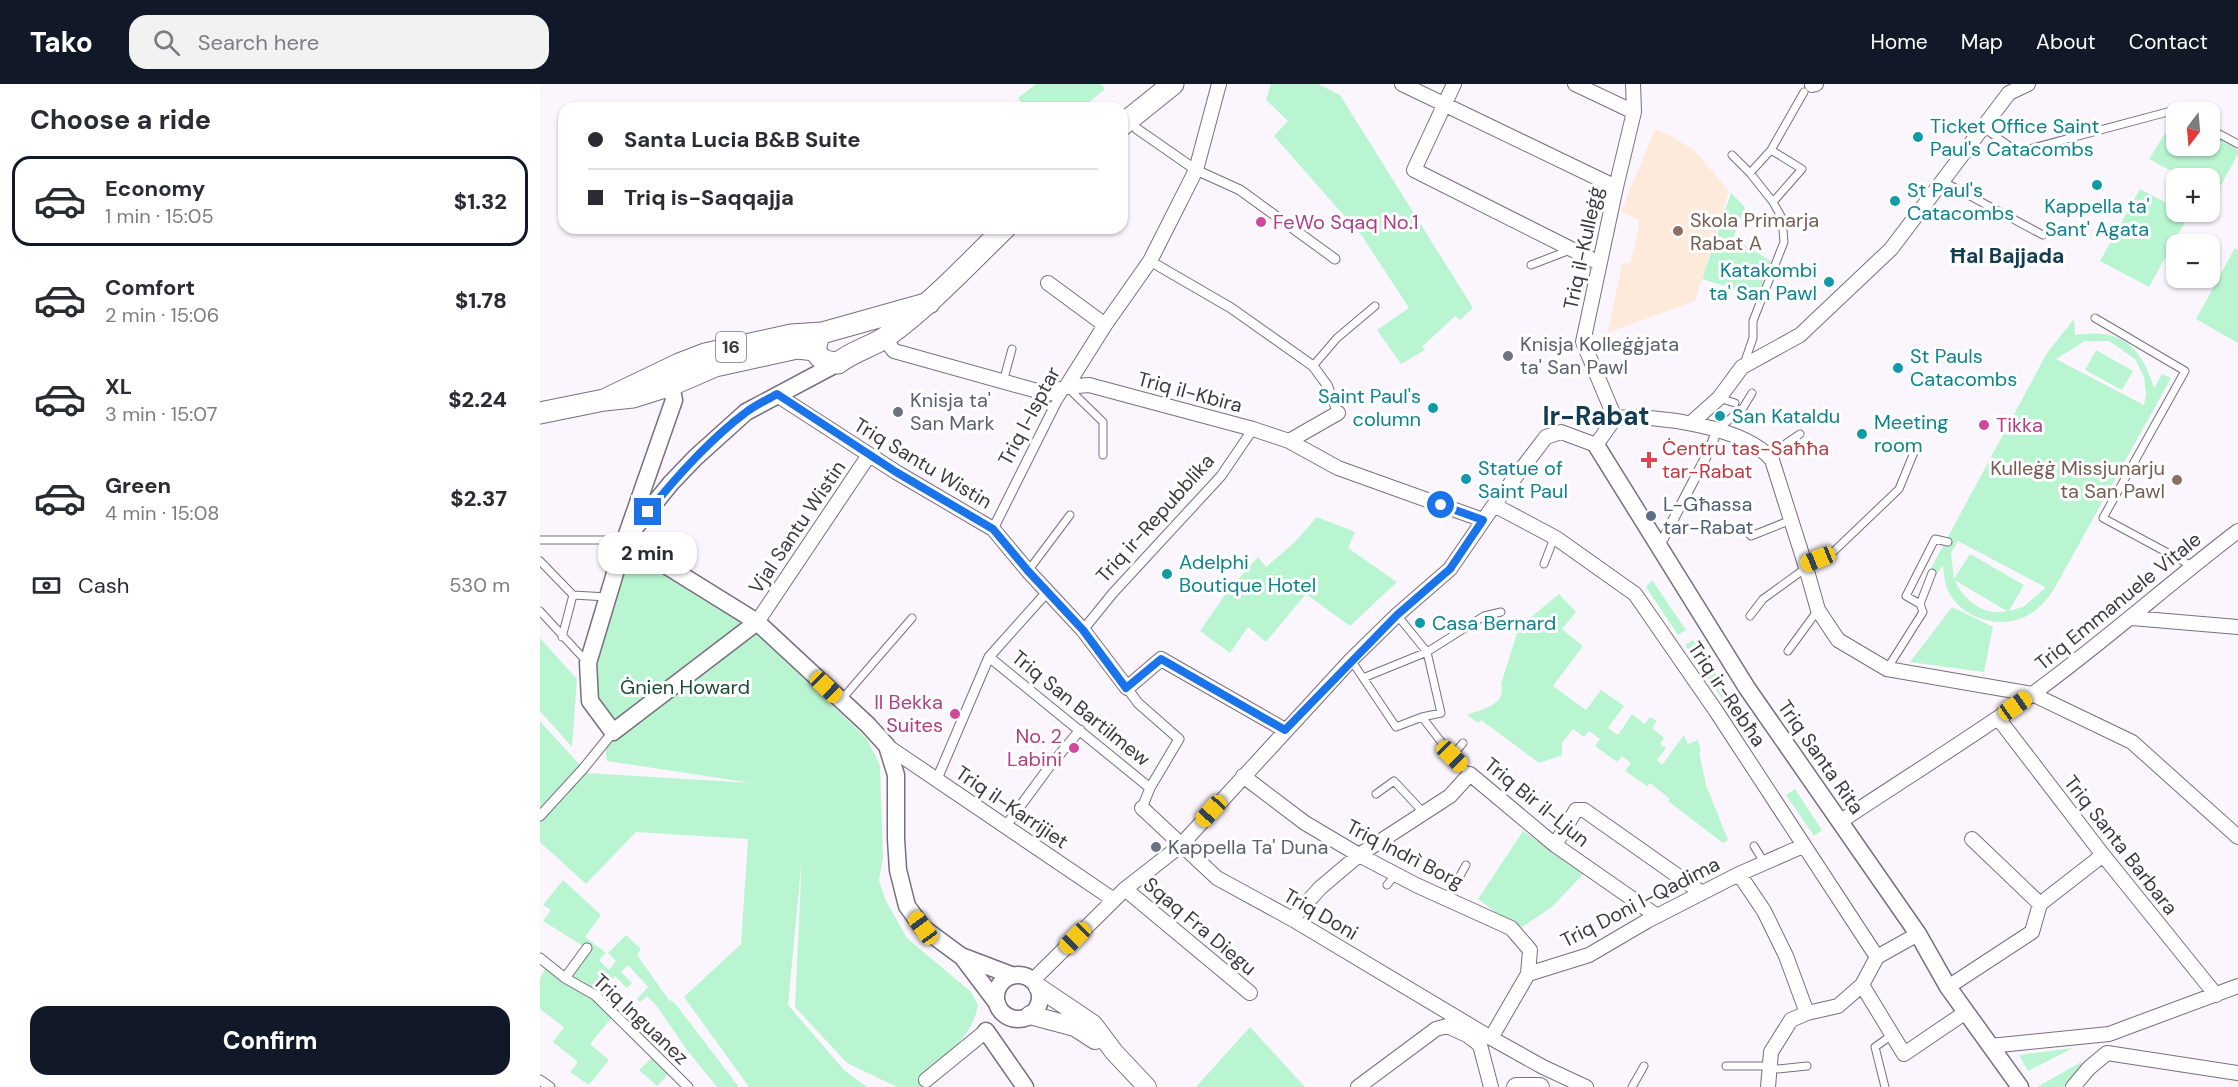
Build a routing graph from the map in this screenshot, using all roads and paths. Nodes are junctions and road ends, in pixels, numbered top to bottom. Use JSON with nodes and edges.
{"nodes":[{"id":1,"x":1173,"y":84,"type":"edge"},
{"id":2,"x":1219,"y":84,"type":"edge"},
{"id":3,"x":1402,"y":84,"type":"edge"},
{"id":4,"x":1454,"y":84,"type":"edge"},
{"id":5,"x":1575,"y":84,"type":"edge"},
{"id":6,"x":1633,"y":84,"type":"edge"},
{"id":7,"x":2028,"y":84,"type":"edge"},
{"id":8,"x":1810,"y":87,"type":"edge"},
{"id":9,"x":1444,"y":105,"type":"junction"},
{"id":10,"x":1634,"y":112,"type":"junction"},
{"id":11,"x":2166,"y":112,"type":"edge"},
{"id":12,"x":1129,"y":127,"type":"edge"},
{"id":13,"x":1982,"y":127,"type":"junction"},
{"id":14,"x":2220,"y":134,"type":"edge"},
{"id":15,"x":2238,"y":144,"type":"edge"},
{"id":16,"x":1771,"y":150,"type":"junction"},
{"id":17,"x":1732,"y":155,"type":"dead end"},
{"id":18,"x":1196,"y":170,"type":"junction"},
{"id":19,"x":1750,"y":173,"type":"junction"},
{"id":20,"x":1944,"y":182,"type":"junction"},
{"id":21,"x":1616,"y":188,"type":"junction"},
{"id":22,"x":1773,"y":202,"type":"junction"},
{"id":23,"x":999,"y":234,"type":"edge"},
{"id":24,"x":2043,"y":235,"type":"dead end"},
{"id":25,"x":1570,"y":250,"type":"junction"},
{"id":26,"x":1335,"y":259,"type":"dead end"},
{"id":27,"x":1150,"y":261,"type":"junction"},
{"id":28,"x":1599,"y":263,"type":"junction"},
{"id":29,"x":1531,"y":266,"type":"dead end"},
{"id":30,"x":1048,"y":283,"type":"dead end"},
{"id":31,"x":928,"y":303,"type":"junction"},
{"id":32,"x":1375,"y":306,"type":"dead end"},
{"id":33,"x":2095,"y":318,"type":"dead end"},
{"id":34,"x":1105,"y":325,"type":"junction"},
{"id":35,"x":831,"y":335,"type":"junction"},
{"id":36,"x":884,"y":338,"type":"junction"},
{"id":37,"x":1012,"y":349,"type":"dead end"},
{"id":38,"x":843,"y":359,"type":"junction"},
{"id":39,"x":1313,"y":366,"type":"junction"},
{"id":40,"x":1742,"y":367,"type":"junction"},
{"id":41,"x":1003,"y":382,"type":"junction"},
{"id":42,"x":671,"y":385,"type":"junction"},
{"id":43,"x":1066,"y":387,"type":"junction"},
{"id":44,"x":1752,"y":393,"type":"dead end"},
{"id":45,"x":777,"y":394,"type":"junction"},
{"id":46,"x":1719,"y":399,"type":"junction"},
{"id":47,"x":604,"y":400,"type":"junction"},
{"id":48,"x":1735,"y":404,"type":"dead end"},
{"id":49,"x":1338,"y":412,"type":"joint"},
{"id":50,"x":540,"y":413,"type":"edge"},
{"id":51,"x":1615,"y":418,"type":"junction"},
{"id":52,"x":1691,"y":423,"type":"junction"},
{"id":53,"x":1253,"y":429,"type":"junction"},
{"id":54,"x":1717,"y":430,"type":"junction"},
{"id":55,"x":1800,"y":434,"type":"dead end"},
{"id":56,"x":1289,"y":441,"type":"junction"},
{"id":57,"x":1596,"y":445,"type":"junction"},
{"id":58,"x":1917,"y":446,"type":"dead end"},
{"id":59,"x":869,"y":455,"type":"junction"},
{"id":60,"x":1104,"y":455,"type":"dead end"},
{"id":61,"x":1772,"y":460,"type":"junction"},
{"id":62,"x":1494,"y":505,"type":"junction"},
{"id":63,"x":1070,"y":515,"type":"dead end"},
{"id":64,"x":1483,"y":520,"type":"junction"},
{"id":65,"x":1791,"y":520,"type":"junction"},
{"id":66,"x":993,"y":529,"type":"junction"},
{"id":67,"x":1745,"y":529,"type":"dead end"},
{"id":68,"x":2238,"y":531,"type":"edge"},
{"id":69,"x":1554,"y":538,"type":"junction"},
{"id":70,"x":540,"y":540,"type":"edge"},
{"id":71,"x":625,"y":540,"type":"junction"},
{"id":72,"x":1948,"y":542,"type":"dead end"},
{"id":73,"x":1659,"y":547,"type":"junction"},
{"id":74,"x":540,"y":561,"type":"edge"},
{"id":75,"x":1544,"y":564,"type":"dead end"},
{"id":76,"x":1806,"y":566,"type":"junction"},
{"id":77,"x":2192,"y":566,"type":"junction"},
{"id":78,"x":1028,"y":571,"type":"junction"},
{"id":79,"x":1932,"y":573,"type":"dead end"},
{"id":80,"x":1048,"y":591,"type":"junction"},
{"id":81,"x":573,"y":595,"type":"junction"},
{"id":82,"x":607,"y":597,"type":"junction"},
{"id":83,"x":1920,"y":604,"type":"junction"},
{"id":84,"x":1818,"y":610,"type":"junction"},
{"id":85,"x":540,"y":611,"type":"edge"},
{"id":86,"x":1501,"y":612,"type":"dead end"},
{"id":87,"x":1397,"y":615,"type":"junction"},
{"id":88,"x":1750,"y":616,"type":"dead end"},
{"id":89,"x":912,"y":618,"type":"dead end"},
{"id":90,"x":2132,"y":618,"type":"junction"},
{"id":91,"x":757,"y":621,"type":"junction"},
{"id":92,"x":2238,"y":627,"type":"edge"},
{"id":93,"x":1083,"y":630,"type":"junction"},
{"id":94,"x":562,"y":637,"type":"junction"},
{"id":95,"x":1788,"y":651,"type":"dead end"},
{"id":96,"x":1427,"y":652,"type":"junction"},
{"id":97,"x":989,"y":657,"type":"junction"},
{"id":98,"x":1351,"y":660,"type":"junction"},
{"id":99,"x":588,"y":663,"type":"junction"},
{"id":100,"x":1887,"y":669,"type":"junction"},
{"id":101,"x":1363,"y":678,"type":"junction"},
{"id":102,"x":1126,"y":688,"type":"junction"},
{"id":103,"x":2032,"y":694,"type":"junction"},
{"id":104,"x":840,"y":701,"type":"junction"},
{"id":105,"x":1422,"y":717,"type":"junction"},
{"id":106,"x":1998,"y":718,"type":"junction"},
{"id":107,"x":1080,"y":730,"type":"junction"},
{"id":108,"x":1285,"y":730,"type":"junction"},
{"id":109,"x":613,"y":732,"type":"junction"},
{"id":110,"x":1179,"y":739,"type":"joint"},
{"id":111,"x":1463,"y":743,"type":"dead end"},
{"id":112,"x":887,"y":746,"type":"junction"},
{"id":113,"x":1452,"y":756,"type":"junction"},
{"id":114,"x":1470,"y":774,"type":"junction"},
{"id":115,"x":1243,"y":776,"type":"junction"},
{"id":116,"x":937,"y":779,"type":"junction"},
{"id":117,"x":1150,"y":788,"type":"junction"},
{"id":118,"x":1376,"y":794,"type":"dead end"},
{"id":119,"x":1142,"y":808,"type":"joint"},
{"id":120,"x":1423,"y":812,"type":"junction"},
{"id":121,"x":540,"y":816,"type":"edge"},
{"id":122,"x":1841,"y":820,"type":"junction"},
{"id":123,"x":1005,"y":827,"type":"junction"},
{"id":124,"x":2238,"y":837,"type":"edge"},
{"id":125,"x":1972,"y":839,"type":"dead end"},
{"id":126,"x":1556,"y":844,"type":"junction"},
{"id":127,"x":1180,"y":846,"type":"junction"},
{"id":128,"x":1754,"y":846,"type":"dead end"},
{"id":129,"x":1803,"y":846,"type":"junction"},
{"id":130,"x":1359,"y":855,"type":"junction"},
{"id":131,"x":2103,"y":855,"type":"junction"},
{"id":132,"x":1764,"y":862,"type":"junction"},
{"id":133,"x":1466,"y":865,"type":"dead end"},
{"id":134,"x":1738,"y":874,"type":"junction"},
{"id":135,"x":1125,"y":889,"type":"junction"},
{"id":136,"x":1702,"y":893,"type":"junction"},
{"id":137,"x":1447,"y":899,"type":"junction"},
{"id":138,"x":1114,"y":900,"type":"junction"},
{"id":139,"x":2040,"y":904,"type":"junction"},
{"id":140,"x":1658,"y":916,"type":"junction"},
{"id":141,"x":1292,"y":919,"type":"junction"},
{"id":142,"x":1918,"y":934,"type":"junction"},
{"id":143,"x":587,"y":948,"type":"dead end"},
{"id":144,"x":962,"y":956,"type":"junction"},
{"id":145,"x":1877,"y":957,"type":"junction"},
{"id":146,"x":540,"y":958,"type":"edge"},
{"id":147,"x":1528,"y":974,"type":"junction"},
{"id":148,"x":1011,"y":975,"type":"junction"},
{"id":149,"x":565,"y":978,"type":"junction"},
{"id":150,"x":1036,"y":983,"type":"junction"},
{"id":151,"x":1862,"y":986,"type":"junction"},
{"id":152,"x":2238,"y":986,"type":"edge"},
{"id":153,"x":1948,"y":987,"type":"junction"},
{"id":154,"x":1250,"y":993,"type":"dead end"},
{"id":155,"x":2216,"y":995,"type":"junction"},
{"id":156,"x":1009,"y":1011,"type":"junction"},
{"id":157,"x":1966,"y":1012,"type":"junction"},
{"id":158,"x":1807,"y":1013,"type":"junction"},
{"id":159,"x":986,"y":1031,"type":"junction"},
{"id":160,"x":2109,"y":1034,"type":"junction"},
{"id":161,"x":1892,"y":1035,"type":"junction"},
{"id":162,"x":1491,"y":1038,"type":"junction"},
{"id":163,"x":1990,"y":1046,"type":"junction"},
{"id":164,"x":1114,"y":1052,"type":"junction"},
{"id":165,"x":2107,"y":1053,"type":"junction"},
{"id":166,"x":1644,"y":1066,"type":"dead end"},
{"id":167,"x":1726,"y":1066,"type":"dead end"},
{"id":168,"x":1768,"y":1066,"type":"junction"},
{"id":169,"x":1807,"y":1066,"type":"dead end"},
{"id":170,"x":1544,"y":1067,"type":"junction"},
{"id":171,"x":2238,"y":1073,"type":"edge"},
{"id":172,"x":540,"y":1080,"type":"edge"},
{"id":173,"x":926,"y":1080,"type":"dead end"},
{"id":174,"x":2017,"y":1086,"type":"edge"},
{"id":175,"x":550,"y":1087,"type":"edge"},
{"id":176,"x":688,"y":1087,"type":"edge"},
{"id":177,"x":1025,"y":1087,"type":"edge"},
{"id":178,"x":1147,"y":1087,"type":"edge"},
{"id":179,"x":1358,"y":1087,"type":"edge"},
{"id":180,"x":1491,"y":1087,"type":"edge"},
{"id":181,"x":1516,"y":1087,"type":"edge"},
{"id":182,"x":1540,"y":1087,"type":"edge"},
{"id":183,"x":1586,"y":1087,"type":"edge"},
{"id":184,"x":1632,"y":1087,"type":"edge"},
{"id":185,"x":1768,"y":1087,"type":"edge"},
{"id":186,"x":1885,"y":1087,"type":"edge"},
{"id":187,"x":2073,"y":1087,"type":"edge"}],
"edges":[{"from":1,"to":12,"type":"main road"},
{"from":2,"to":18,"type":"street","name":"Triq l-Isptar"},
{"from":3,"to":9,"type":"street"},
{"from":4,"to":9,"type":"street"},
{"from":5,"to":10,"type":"street"},
{"from":6,"to":10,"type":"street","name":"Triq il-Kulleġġ"},
{"from":7,"to":13,"type":"street"},
{"from":8,"to":16,"type":"lane"},
{"from":9,"to":21,"type":"street"},
{"from":9,"to":25,"type":"street"},
{"from":10,"to":21,"type":"street","name":"Triq il-Kulleġġ"},
{"from":11,"to":13,"type":"lane"},
{"from":12,"to":18,"type":"street"},
{"from":13,"to":20,"type":"street"},
{"from":14,"to":15,"type":"lane"},
{"from":16,"to":19,"type":"lane"},
{"from":16,"to":22,"type":"lane"},
{"from":17,"to":19,"type":"lane"},
{"from":18,"to":26,"type":"street"},
{"from":18,"to":27,"type":"street","name":"Triq l-Isptar"},
{"from":19,"to":22,"type":"lane"},
{"from":20,"to":24,"type":"lane"},
{"from":20,"to":40,"type":"street"},
{"from":21,"to":28,"type":"street","name":"Triq il-Kulleġġ"},
{"from":22,"to":40,"type":"lane"},
{"from":23,"to":31,"type":"main road","number":"16"},
{"from":25,"to":28,"type":"street"},
{"from":25,"to":29,"type":"lane"},
{"from":27,"to":34,"type":"street","name":"Triq l-Isptar"},
{"from":27,"to":39,"type":"street"},
{"from":28,"to":51,"type":"street","name":"Triq il-Kulleġġ"},
{"from":30,"to":34,"type":"street"},
{"from":31,"to":35,"type":"main road","number":"16"},
{"from":31,"to":36,"type":"main road","number":"16"},
{"from":32,"to":39,"type":"lane"},
{"from":33,"to":77,"type":"lane"},
{"from":34,"to":43,"type":"street","name":"Triq l-Isptar"},
{"from":35,"to":36,"type":"main road"},
{"from":35,"to":38,"type":"main road"},
{"from":35,"to":38,"type":"main road"},
{"from":35,"to":42,"type":"main road","number":"16"},
{"from":35,"to":47,"type":"main road","number":"16"},
{"from":36,"to":38,"type":"main road","number":"16"},
{"from":36,"to":41,"type":"street","name":"Triq il-Kbira"},
{"from":37,"to":41,"type":"lane"},
{"from":38,"to":45,"type":"street"},
{"from":39,"to":49,"type":"street"},
{"from":40,"to":46,"type":"street"},
{"from":41,"to":43,"type":"street","name":"Triq il-Kbira"},
{"from":42,"to":47,"type":"main road","number":"16"},
{"from":42,"to":71,"type":"street"},
{"from":43,"to":53,"type":"street","name":"Triq il-Kbira"},
{"from":43,"to":60,"type":"lane"},
{"from":43,"to":66,"type":"street","name":"Triq l-Isptar"},
{"from":44,"to":54,"type":"lane"},
{"from":45,"to":59,"type":"street","name":"Triq Santu Wistin"},
{"from":45,"to":71,"type":"street"},
{"from":46,"to":48,"type":"lane"},
{"from":46,"to":52,"type":"street"},
{"from":47,"to":50,"type":"main road","number":"16"},
{"from":49,"to":56,"type":"street"},
{"from":51,"to":52,"type":"street"},
{"from":51,"to":57,"type":"street"},
{"from":52,"to":54,"type":"street"},
{"from":53,"to":56,"type":"street","name":"Triq il-Kbira"},
{"from":53,"to":93,"type":"street","name":"Triq ir-Repubblika"},
{"from":54,"to":61,"type":"street"},
{"from":54,"to":73,"type":"street"},
{"from":55,"to":61,"type":"lane"},
{"from":56,"to":64,"type":"street","name":"Triq il-Kbira"},
{"from":57,"to":62,"type":"street"},
{"from":57,"to":73,"type":"street","name":"Triq Santa Rita"},
{"from":58,"to":76,"type":"lane"},
{"from":59,"to":66,"type":"street","name":"Triq Santu Wistin"},
{"from":59,"to":91,"type":"street","name":"Vjal Santu Wistin"},
{"from":61,"to":65,"type":"street"},
{"from":62,"to":64,"type":"street"},
{"from":62,"to":69,"type":"street","name":"Triq ir-Rebħa"},
{"from":63,"to":78,"type":"lane"},
{"from":64,"to":87,"type":"street"},
{"from":65,"to":67,"type":"lane"},
{"from":65,"to":76,"type":"street"},
{"from":66,"to":78,"type":"street","name":"Triq Santu Wistin"},
{"from":68,"to":77,"type":"street","name":"Triq Emmanuele Vitale"},
{"from":69,"to":75,"type":"lane"},
{"from":69,"to":129,"type":"street","name":"Triq ir-Rebħa"},
{"from":70,"to":71,"type":"lane"},
{"from":71,"to":82,"type":"street"},
{"from":71,"to":91,"type":"street"},
{"from":72,"to":83,"type":"lane"},
{"from":73,"to":122,"type":"street","name":"Triq Santa Rita"},
{"from":74,"to":81,"type":"lane"},
{"from":76,"to":84,"type":"street"},
{"from":76,"to":88,"type":"lane"},
{"from":77,"to":90,"type":"street","name":"Triq Emmanuele Vitale"},
{"from":78,"to":80,"type":"street","name":"Triq Santu Wistin"},
{"from":79,"to":83,"type":"lane"},
{"from":80,"to":93,"type":"street","name":"Triq Santu Wistin"},
{"from":80,"to":97,"type":"street"},
{"from":81,"to":82,"type":"lane"},
{"from":81,"to":94,"type":"lane"},
{"from":82,"to":99,"type":"street"},
{"from":83,"to":100,"type":"lane"},
{"from":84,"to":95,"type":"lane"},
{"from":84,"to":100,"type":"street"},
{"from":85,"to":94,"type":"lane"},
{"from":86,"to":96,"type":"lane"},
{"from":87,"to":96,"type":"lane"},
{"from":87,"to":98,"type":"street"},
{"from":89,"to":104,"type":"lane"},
{"from":90,"to":92,"type":"street"},
{"from":90,"to":103,"type":"street","name":"Triq Emmanuele Vitale"},
{"from":91,"to":104,"type":"street"},
{"from":91,"to":109,"type":"street"},
{"from":93,"to":102,"type":"street","name":"Triq Santu Wistin"},
{"from":94,"to":99,"type":"lane"},
{"from":96,"to":101,"type":"lane"},
{"from":96,"to":105,"type":"lane"},
{"from":97,"to":107,"type":"street","name":"Triq San Bartilmew"},
{"from":97,"to":116,"type":"street"},
{"from":98,"to":101,"type":"lane"},
{"from":98,"to":108,"type":"street"},
{"from":99,"to":109,"type":"street"},
{"from":100,"to":103,"type":"street"},
{"from":101,"to":105,"type":"lane"},
{"from":102,"to":108,"type":"street"},
{"from":102,"to":110,"type":"street","name":"Triq Santu Wistin"},
{"from":103,"to":106,"type":"street","name":"Triq Emmanuele Vitale"},
{"from":103,"to":124,"type":"street"},
{"from":104,"to":112,"type":"street"},
{"from":105,"to":113,"type":"lane","name":"Triq Bir il-Ljun"},
{"from":106,"to":122,"type":"street","name":"Triq Emmanuele Vitale"},
{"from":106,"to":131,"type":"street","name":"Triq Santa Barbara"},
{"from":107,"to":117,"type":"street","name":"Triq San Bartilmew"},
{"from":107,"to":123,"type":"street"},
{"from":108,"to":115,"type":"street"},
{"from":109,"to":121,"type":"street"},
{"from":110,"to":117,"type":"street","name":"Triq Doni"},
{"from":111,"to":113,"type":"lane"},
{"from":112,"to":116,"type":"street","name":"Triq il-Karrijiet"},
{"from":112,"to":144,"type":"street"},
{"from":113,"to":114,"type":"lane","name":"Triq Bir il-Ljun"},
{"from":114,"to":120,"type":"street"},
{"from":114,"to":126,"type":"street","name":"Triq Bir il-Ljun"},
{"from":115,"to":127,"type":"street"},
{"from":115,"to":130,"type":"street","name":"Triq Indrì Borg"},
{"from":116,"to":123,"type":"street","name":"Triq il-Karrijiet"},
{"from":117,"to":119,"type":"street","name":"Triq Doni"},
{"from":118,"to":120,"type":"lane"},
{"from":119,"to":127,"type":"street","name":"Triq Doni"},
{"from":120,"to":130,"type":"street"},
{"from":122,"to":142,"type":"street","name":"Triq Santa Rita"},
{"from":123,"to":138,"type":"street","name":"Triq il-Karrijiet"},
{"from":125,"to":139,"type":"street"},
{"from":126,"to":136,"type":"street"},
{"from":126,"to":140,"type":"street","name":"Triq Bir il-Ljun"},
{"from":127,"to":135,"type":"street"},
{"from":127,"to":141,"type":"street","name":"Triq Doni"},
{"from":128,"to":132,"type":"lane"},
{"from":129,"to":132,"type":"street","name":"Triq Doni l-Qadima"},
{"from":129,"to":145,"type":"street","name":"Triq ir-Rebħa"},
{"from":130,"to":137,"type":"street","name":"Triq Indrì Borg"},
{"from":130,"to":141,"type":"street"},
{"from":131,"to":139,"type":"street"},
{"from":131,"to":155,"type":"street","name":"Triq Santa Barbara"},
{"from":132,"to":134,"type":"street","name":"Triq Doni l-Qadima"},
{"from":133,"to":137,"type":"lane"},
{"from":134,"to":136,"type":"street","name":"Triq Doni l-Qadima"},
{"from":134,"to":158,"type":"street"},
{"from":135,"to":138,"type":"street"},
{"from":135,"to":154,"type":"street","name":"Sqaq Fra Diegu"},
{"from":136,"to":140,"type":"street","name":"Triq Doni l-Qadima"},
{"from":137,"to":147,"type":"street","name":"Triq Indrì Borg"},
{"from":138,"to":150,"type":"street"},
{"from":139,"to":153,"type":"street"},
{"from":140,"to":147,"type":"street","name":"Triq Doni l-Qadima"},
{"from":141,"to":162,"type":"street","name":"Triq Doni"},
{"from":142,"to":145,"type":"street"},
{"from":142,"to":153,"type":"street","name":"Triq Santa Rita"},
{"from":143,"to":149,"type":"street"},
{"from":144,"to":148,"type":"street"},
{"from":144,"to":156,"type":"street"},
{"from":145,"to":151,"type":"street"},
{"from":146,"to":149,"type":"street","name":"Triq Inguanez"},
{"from":147,"to":162,"type":"street"},
{"from":148,"to":150,"type":"street"},
{"from":148,"to":156,"type":"street"},
{"from":149,"to":176,"type":"street","name":"Triq Inguanez"},
{"from":150,"to":156,"type":"street"},
{"from":150,"to":164,"type":"main road"},
{"from":151,"to":158,"type":"street"},
{"from":151,"to":161,"type":"street"},
{"from":152,"to":155,"type":"street"},
{"from":153,"to":157,"type":"street","name":"Triq Santa Rita"},
{"from":155,"to":160,"type":"street"},
{"from":156,"to":159,"type":"street"},
{"from":156,"to":164,"type":"main road"},
{"from":157,"to":161,"type":"street"},
{"from":157,"to":163,"type":"street","name":"Triq Santa Rita"},
{"from":158,"to":168,"type":"street"},
{"from":159,"to":173,"type":"street"},
{"from":159,"to":177,"type":"street"},
{"from":160,"to":163,"type":"street"},
{"from":160,"to":165,"type":"street"},
{"from":161,"to":186,"type":"lane"},
{"from":162,"to":170,"type":"street","name":"Triq Doni"},
{"from":163,"to":174,"type":"street","name":"Triq Santa Rita"},
{"from":164,"to":178,"type":"main road"},
{"from":165,"to":171,"type":"street"},
{"from":165,"to":187,"type":"street"},
{"from":166,"to":184,"type":"lane"},
{"from":167,"to":168,"type":"lane"},
{"from":168,"to":169,"type":"lane"},
{"from":168,"to":185,"type":"street"},
{"from":170,"to":182,"type":"street"},
{"from":170,"to":183,"type":"street","name":"Triq Doni"},
{"from":172,"to":175,"type":"street"},
{"from":179,"to":180,"type":"street"},
{"from":181,"to":182,"type":"main road"}]}
